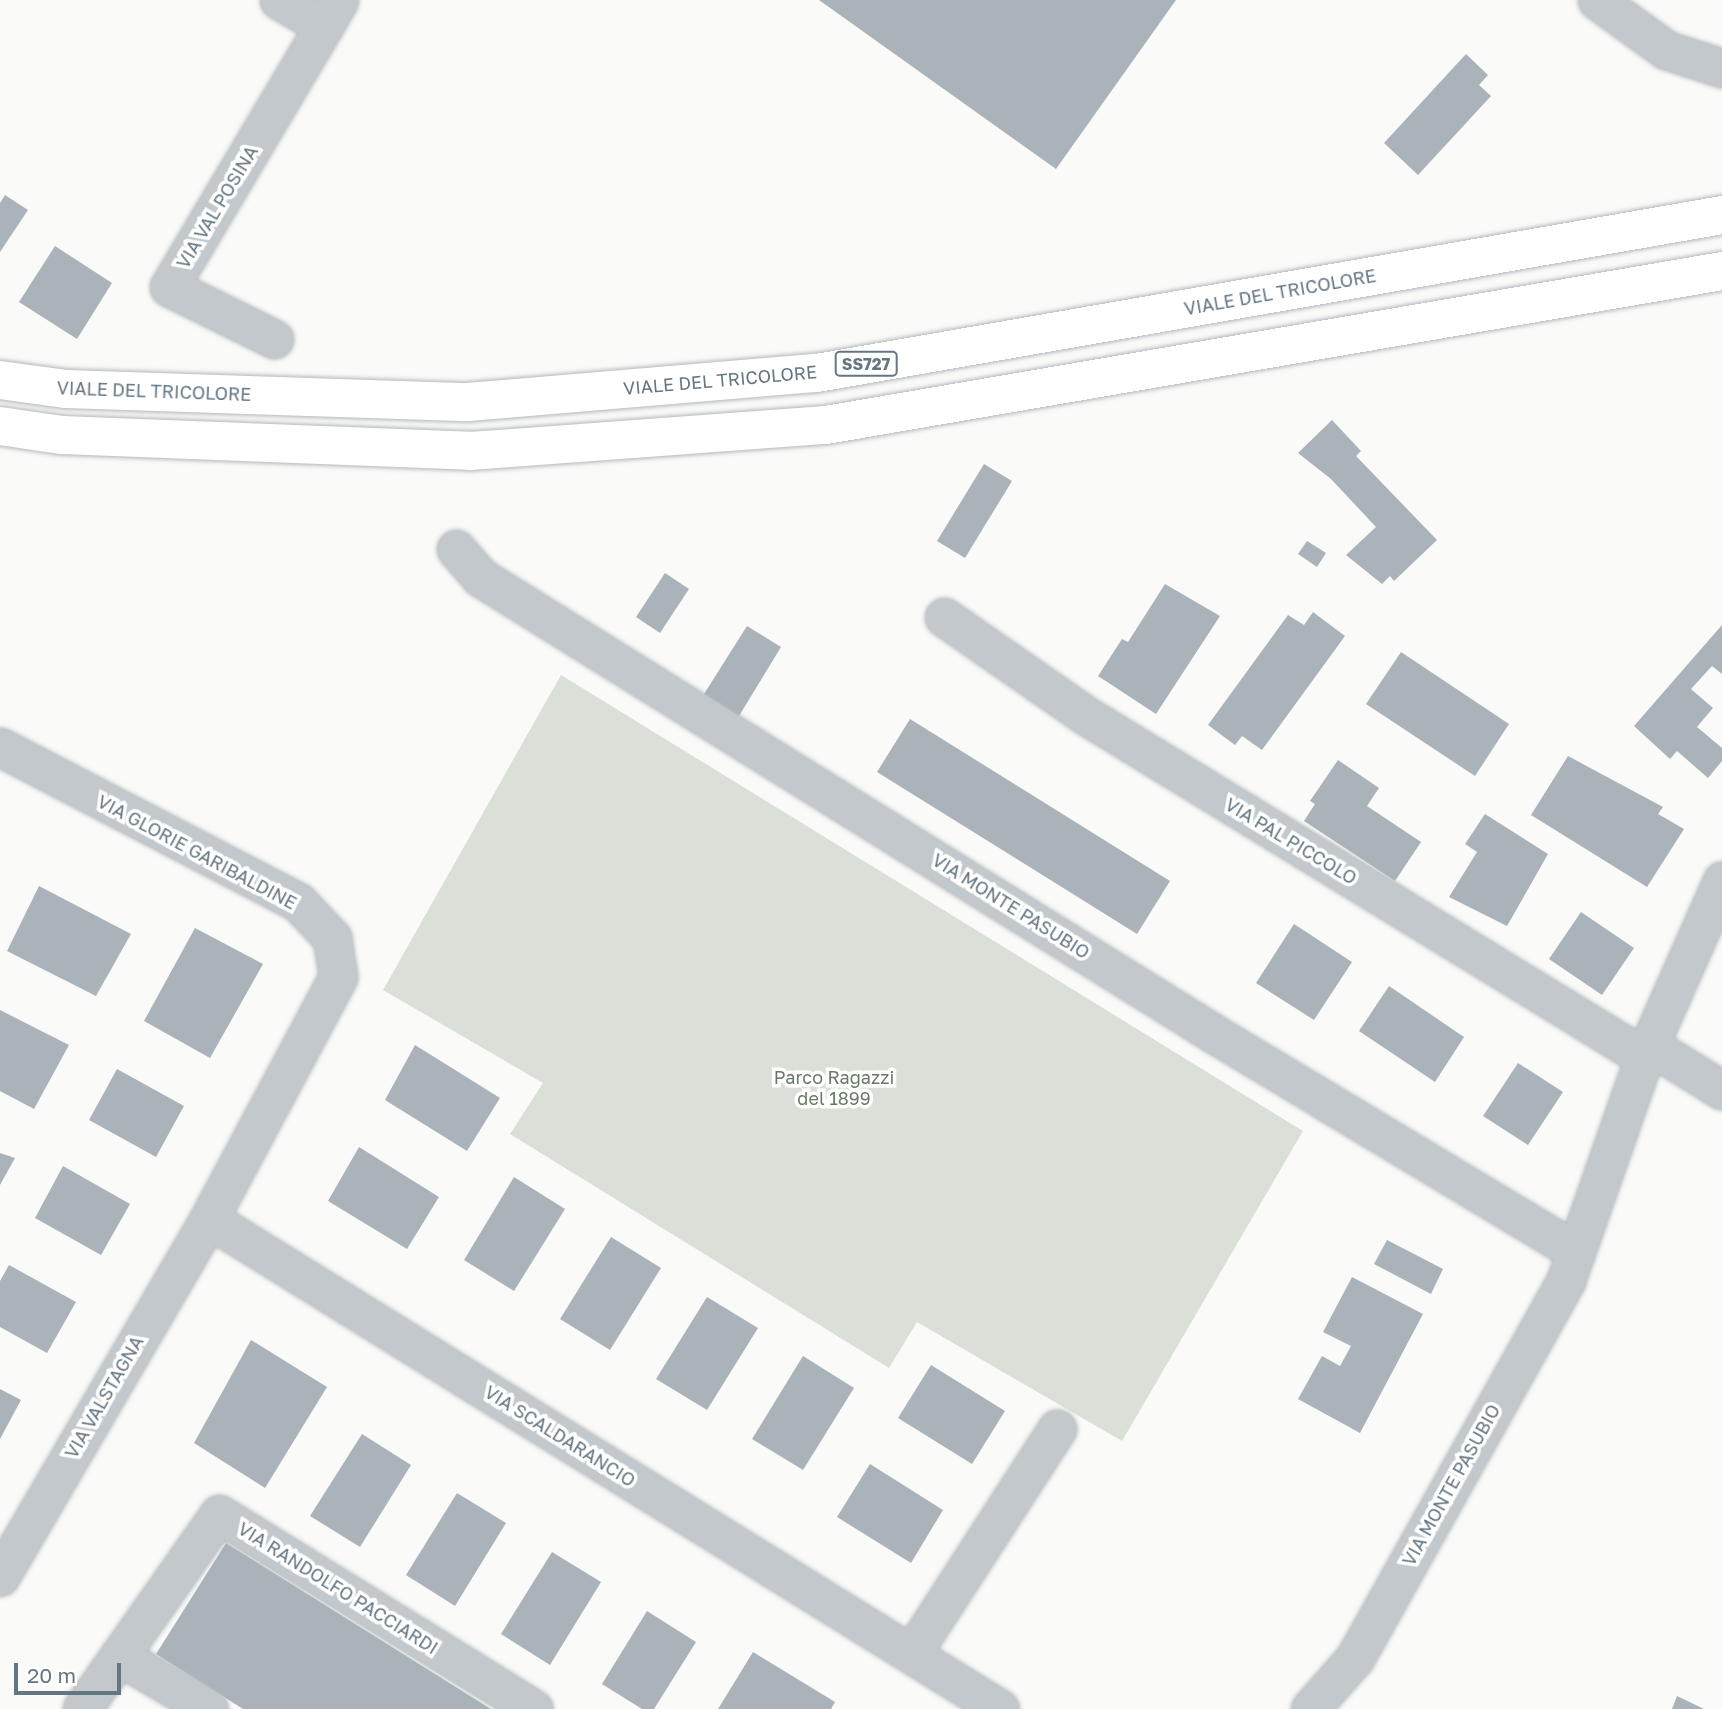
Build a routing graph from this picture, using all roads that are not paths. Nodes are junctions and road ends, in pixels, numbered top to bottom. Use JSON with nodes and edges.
{"nodes":[{"id":1,"x":279,"y":0,"type":"edge"},
{"id":2,"x":1597,"y":0,"type":"edge"},
{"id":3,"x":331,"y":13,"type":"edge"},
{"id":4,"x":1722,"y":68,"type":"edge"},
{"id":5,"x":1722,"y":215,"type":"edge"},
{"id":6,"x":1722,"y":271,"type":"edge"},
{"id":7,"x":274,"y":339,"type":"dead end"},
{"id":8,"x":0,"y":380,"type":"edge"},
{"id":9,"x":0,"y":426,"type":"edge"},
{"id":10,"x":456,"y":549,"type":"dead end"},
{"id":11,"x":944,"y":617,"type":"dead end"},
{"id":12,"x":0,"y":747,"type":"edge"},
{"id":13,"x":1722,"y":881,"type":"edge"},
{"id":14,"x":1647,"y":1051,"type":"junction"},
{"id":15,"x":1722,"y":1090,"type":"edge"},
{"id":16,"x":209,"y":1219,"type":"junction"},
{"id":17,"x":1576,"y":1251,"type":"junction"},
{"id":18,"x":1057,"y":1429,"type":"dead end"},
{"id":19,"x":0,"y":1576,"type":"edge"},
{"id":20,"x":912,"y":1653,"type":"junction"},
{"id":21,"x":119,"y":1656,"type":"junction"},
{"id":22,"x":82,"y":1709,"type":"edge"},
{"id":23,"x":209,"y":1709,"type":"edge"},
{"id":24,"x":533,"y":1709,"type":"edge"},
{"id":25,"x":1000,"y":1709,"type":"edge"},
{"id":26,"x":1310,"y":1709,"type":"edge"}],
"edges":[{"from":1,"to":3,"type":"street","name":"VIA VAL POSINA"},
{"from":2,"to":4,"type":"street"},
{"from":3,"to":7,"type":"street","name":"VIA VAL POSINA"},
{"from":5,"to":8,"type":"highway","name":"VIALE DEL TRICOLORE","number":"SS727"},
{"from":6,"to":9,"type":"highway"},
{"from":10,"to":17,"type":"street","name":"VIA MONTE PASUBIO"},
{"from":11,"to":14,"type":"street","name":"VIA PAL PICCOLO"},
{"from":12,"to":16,"type":"street","name":"VIA GLORIE GARIBALDINE"},
{"from":13,"to":14,"type":"street","name":"VIA MONTE PASUBIO"},
{"from":14,"to":15,"type":"street","name":"VIA PAL PICCOLO"},
{"from":14,"to":17,"type":"street","name":"VIA MONTE PASUBIO"},
{"from":16,"to":19,"type":"street","name":"VIA VALSTAGNA"},
{"from":16,"to":20,"type":"street","name":"VIA SCALDARANCIO"},
{"from":17,"to":26,"type":"street","name":"VIA MONTE PASUBIO"},
{"from":18,"to":20,"type":"street"},
{"from":20,"to":25,"type":"street","name":"VIA SCALDARANCIO"},
{"from":21,"to":22,"type":"street","name":"VIA RANDOLFO PACCIARDI"},
{"from":21,"to":23,"type":"street"},
{"from":21,"to":24,"type":"street","name":"VIA RANDOLFO PACCIARDI"}]}
